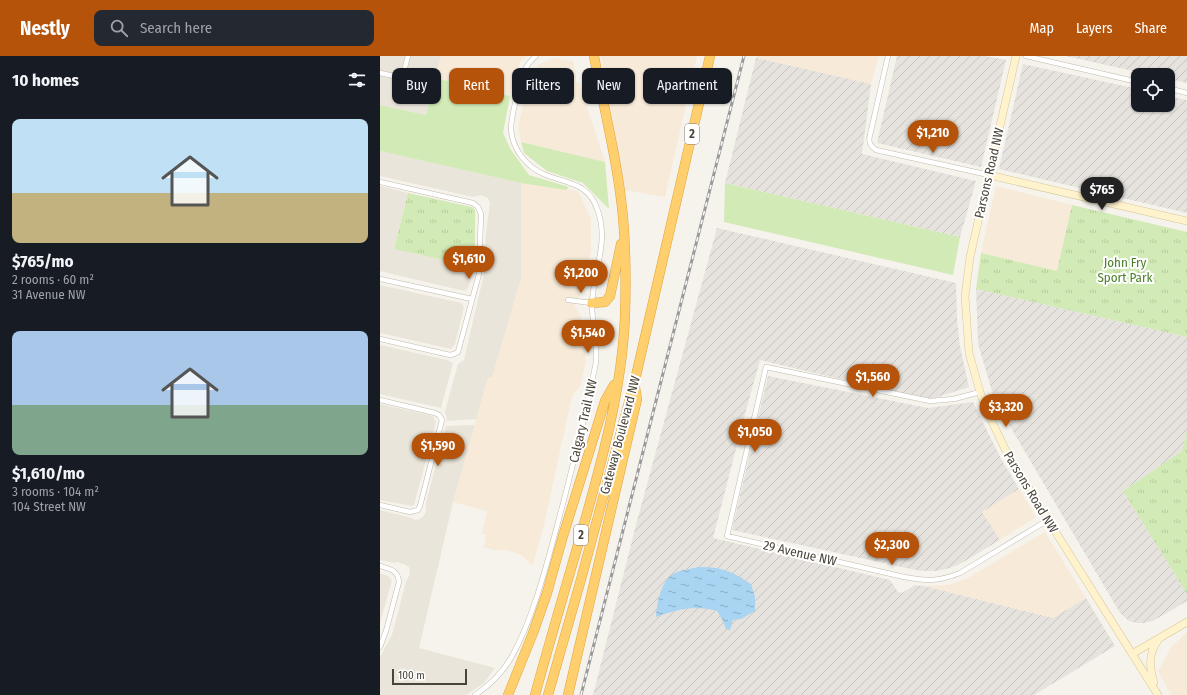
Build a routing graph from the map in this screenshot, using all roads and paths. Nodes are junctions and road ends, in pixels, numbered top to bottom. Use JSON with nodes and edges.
{"nodes":[{"id":1,"x":408,"y":56,"type":"edge"},
{"id":2,"x":536,"y":56,"type":"edge"},
{"id":3,"x":594,"y":56,"type":"edge"},
{"id":4,"x":710,"y":56,"type":"edge"},
{"id":5,"x":888,"y":56,"type":"edge"},
{"id":6,"x":1016,"y":56,"type":"edge"},
{"id":7,"x":1026,"y":56,"type":"edge"},
{"id":8,"x":380,"y":73,"type":"edge"},
{"id":9,"x":1131,"y":80,"type":"edge"},
{"id":10,"x":1175,"y":90,"type":"edge"},
{"id":11,"x":1187,"y":93,"type":"edge"},
{"id":12,"x":989,"y":175,"type":"junction"},
{"id":13,"x":380,"y":182,"type":"edge"},
{"id":14,"x":1187,"y":221,"type":"edge"},
{"id":15,"x":624,"y":231,"type":"junction"},
{"id":16,"x":380,"y":279,"type":"edge"},
{"id":17,"x":472,"y":300,"type":"junction"},
{"id":18,"x":568,"y":300,"type":"dead end"},
{"id":19,"x":592,"y":303,"type":"junction"},
{"id":20,"x":380,"y":339,"type":"edge"},
{"id":21,"x":620,"y":373,"type":"junction"},
{"id":22,"x":635,"y":380,"type":"junction"},
{"id":23,"x":980,"y":392,"type":"junction"},
{"id":24,"x":380,"y":400,"type":"edge"},
{"id":25,"x":380,"y":505,"type":"edge"},
{"id":26,"x":1048,"y":520,"type":"junction"},
{"id":27,"x":380,"y":566,"type":"edge"},
{"id":28,"x":1187,"y":622,"type":"edge"},
{"id":29,"x":1163,"y":636,"type":"junction"},
{"id":30,"x":380,"y":647,"type":"edge"},
{"id":31,"x":1132,"y":654,"type":"junction"},
{"id":32,"x":1157,"y":693,"type":"edge"},
{"id":33,"x":475,"y":695,"type":"edge"},
{"id":34,"x":508,"y":695,"type":"edge"},
{"id":35,"x":535,"y":695,"type":"edge"},
{"id":36,"x":548,"y":695,"type":"edge"},
{"id":37,"x":568,"y":695,"type":"edge"}],
"edges":[{"from":1,"to":8,"type":"street"},
{"from":2,"to":19,"type":"street","name":"Calgary Trail NW"},
{"from":3,"to":15,"type":"highway","name":"Calgary Trail NW","number":"2"},
{"from":4,"to":22,"type":"highway","name":"Gateway Boulevard NW","number":"2"},
{"from":5,"to":12,"type":"street"},
{"from":6,"to":12,"type":"main road","name":"Parsons Road NW"},
{"from":7,"to":9,"type":"street"},
{"from":10,"to":11,"type":"street"},
{"from":12,"to":14,"type":"main road"},
{"from":12,"to":23,"type":"main road","name":"Parsons Road NW"},
{"from":13,"to":17,"type":"street"},
{"from":15,"to":19,"type":"highway"},
{"from":15,"to":21,"type":"highway","name":"Calgary Trail NW","number":"2"},
{"from":16,"to":17,"type":"street"},
{"from":17,"to":20,"type":"street"},
{"from":18,"to":19,"type":"street"},
{"from":19,"to":33,"type":"street","name":"Calgary Trail NW"},
{"from":21,"to":34,"type":"highway"},
{"from":21,"to":35,"type":"highway","name":"Calgary Trail NW","number":"2"},
{"from":22,"to":36,"type":"highway","name":"Gateway Boulevard NW","number":"2"},
{"from":22,"to":37,"type":"highway"},
{"from":23,"to":26,"type":"main road","name":"Parsons Road NW"},
{"from":23,"to":26,"type":"street","name":"29 Avenue NW"},
{"from":24,"to":25,"type":"street"},
{"from":26,"to":31,"type":"main road","name":"Parsons Road NW"},
{"from":27,"to":30,"type":"street"},
{"from":28,"to":29,"type":"main road"},
{"from":29,"to":31,"type":"main road"},
{"from":29,"to":32,"type":"main road"},
{"from":31,"to":32,"type":"main road","name":"Parsons Road NW"}]}
